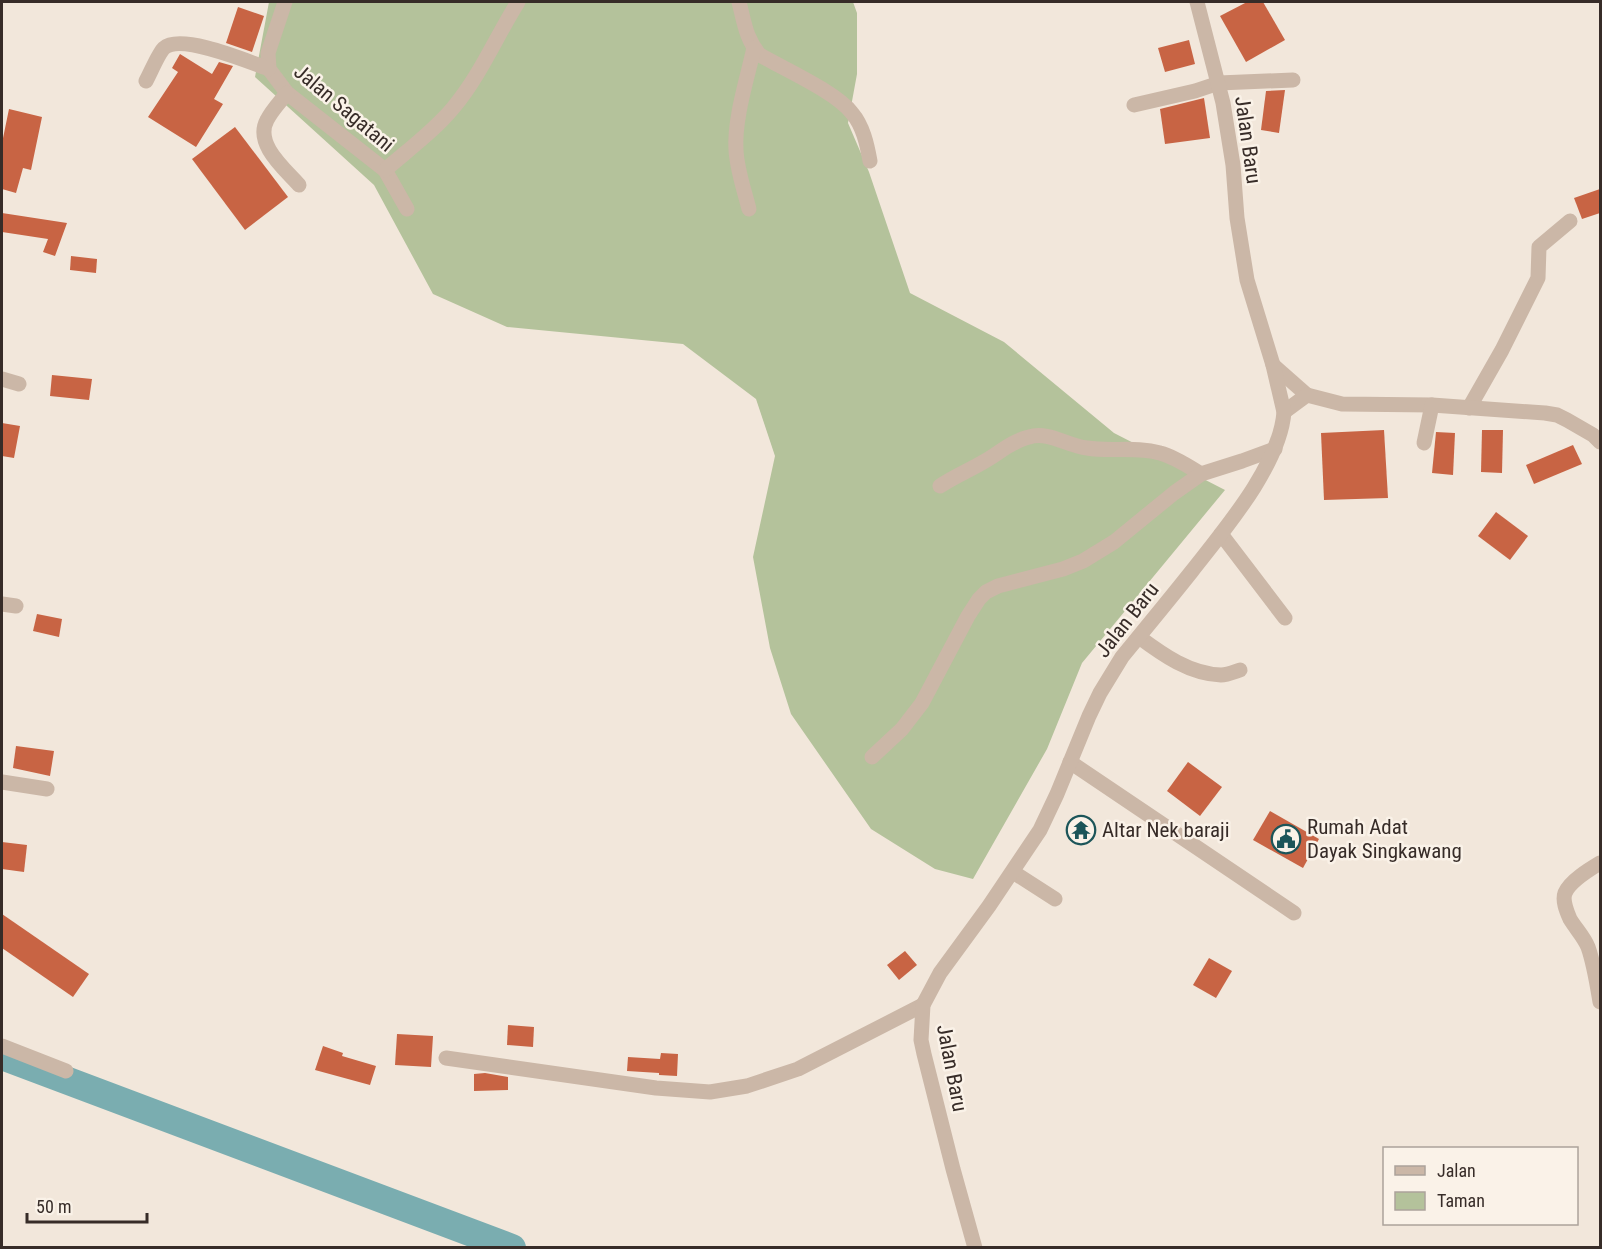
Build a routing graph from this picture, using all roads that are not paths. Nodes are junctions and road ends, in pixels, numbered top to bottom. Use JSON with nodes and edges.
{"nodes":[{"id":1,"x":285,"y":2,"type":"edge"},
{"id":2,"x":518,"y":2,"type":"edge"},
{"id":3,"x":739,"y":2,"type":"edge"},
{"id":4,"x":1197,"y":2,"type":"edge"},
{"id":5,"x":754,"y":48,"type":"junction"},
{"id":6,"x":269,"y":69,"type":"junction"},
{"id":7,"x":1293,"y":80,"type":"dead end"},
{"id":8,"x":146,"y":81,"type":"dead end"},
{"id":9,"x":1219,"y":83,"type":"junction"},
{"id":10,"x":287,"y":93,"type":"junction"},
{"id":11,"x":1134,"y":105,"type":"dead end"},
{"id":12,"x":870,"y":161,"type":"dead end"},
{"id":13,"x":385,"y":170,"type":"junction"},
{"id":14,"x":299,"y":185,"type":"dead end"},
{"id":15,"x":407,"y":209,"type":"dead end"},
{"id":16,"x":749,"y":209,"type":"dead end"},
{"id":17,"x":1569,"y":221,"type":"dead end"},
{"id":18,"x":1273,"y":364,"type":"junction"},
{"id":19,"x":2,"y":379,"type":"edge"},
{"id":20,"x":19,"y":384,"type":"dead end"},
{"id":21,"x":1307,"y":395,"type":"junction"},
{"id":22,"x":1432,"y":405,"type":"junction"},
{"id":23,"x":1469,"y":408,"type":"junction"},
{"id":24,"x":1284,"y":412,"type":"junction"},
{"id":25,"x":1424,"y":442,"type":"dead end"},
{"id":26,"x":1600,"y":442,"type":"edge"},
{"id":27,"x":1275,"y":449,"type":"junction"},
{"id":28,"x":1201,"y":474,"type":"junction"},
{"id":29,"x":940,"y":486,"type":"dead end"},
{"id":30,"x":1221,"y":534,"type":"junction"},
{"id":31,"x":1285,"y":618,"type":"dead end"},
{"id":32,"x":1139,"y":637,"type":"junction"},
{"id":33,"x":1240,"y":670,"type":"dead end"},
{"id":34,"x":872,"y":757,"type":"dead end"},
{"id":35,"x":1070,"y":762,"type":"junction"},
{"id":36,"x":2,"y":782,"type":"edge"},
{"id":37,"x":47,"y":789,"type":"dead end"},
{"id":38,"x":1600,"y":863,"type":"edge"},
{"id":39,"x":1013,"y":872,"type":"junction"},
{"id":40,"x":1055,"y":899,"type":"dead end"},
{"id":41,"x":1294,"y":913,"type":"dead end"},
{"id":42,"x":1600,"y":1002,"type":"edge"},
{"id":43,"x":922,"y":1005,"type":"junction"},
{"id":44,"x":2,"y":1046,"type":"edge"},
{"id":45,"x":446,"y":1058,"type":"dead end"},
{"id":46,"x":66,"y":1071,"type":"dead end"},
{"id":47,"x":975,"y":1248,"type":"edge"}],
"edges":[{"from":1,"to":6,"type":"street","name":"Jalan Sagatani"},
{"from":2,"to":13,"type":"street"},
{"from":3,"to":5,"type":"street"},
{"from":4,"to":9,"type":"street","name":"Jalan Baru"},
{"from":5,"to":12,"type":"street"},
{"from":5,"to":16,"type":"street"},
{"from":6,"to":8,"type":"street"},
{"from":6,"to":10,"type":"street","name":"Jalan Sagatani"},
{"from":7,"to":9,"type":"street"},
{"from":9,"to":11,"type":"street"},
{"from":9,"to":18,"type":"street","name":"Jalan Baru"},
{"from":10,"to":13,"type":"street","name":"Jalan Sagatani"},
{"from":10,"to":14,"type":"street"},
{"from":13,"to":15,"type":"street","name":"Jalan Sagatani"},
{"from":17,"to":23,"type":"street"},
{"from":18,"to":21,"type":"street"},
{"from":18,"to":24,"type":"street","name":"Jalan Baru"},
{"from":19,"to":20,"type":"street"},
{"from":21,"to":22,"type":"street"},
{"from":21,"to":24,"type":"street"},
{"from":22,"to":23,"type":"street"},
{"from":22,"to":25,"type":"street"},
{"from":23,"to":26,"type":"street"},
{"from":24,"to":27,"type":"street","name":"Jalan Baru"},
{"from":27,"to":28,"type":"street"},
{"from":27,"to":30,"type":"street","name":"Jalan Baru"},
{"from":28,"to":29,"type":"street"},
{"from":28,"to":34,"type":"street"},
{"from":30,"to":31,"type":"street"},
{"from":30,"to":32,"type":"street","name":"Jalan Baru"},
{"from":32,"to":33,"type":"street"},
{"from":32,"to":35,"type":"street","name":"Jalan Baru"},
{"from":35,"to":39,"type":"street","name":"Jalan Baru"},
{"from":35,"to":41,"type":"street"},
{"from":36,"to":37,"type":"street"},
{"from":38,"to":42,"type":"street"},
{"from":39,"to":40,"type":"street"},
{"from":39,"to":43,"type":"street","name":"Jalan Baru"},
{"from":43,"to":45,"type":"street"},
{"from":43,"to":47,"type":"street","name":"Jalan Baru"},
{"from":44,"to":46,"type":"street"}]}
